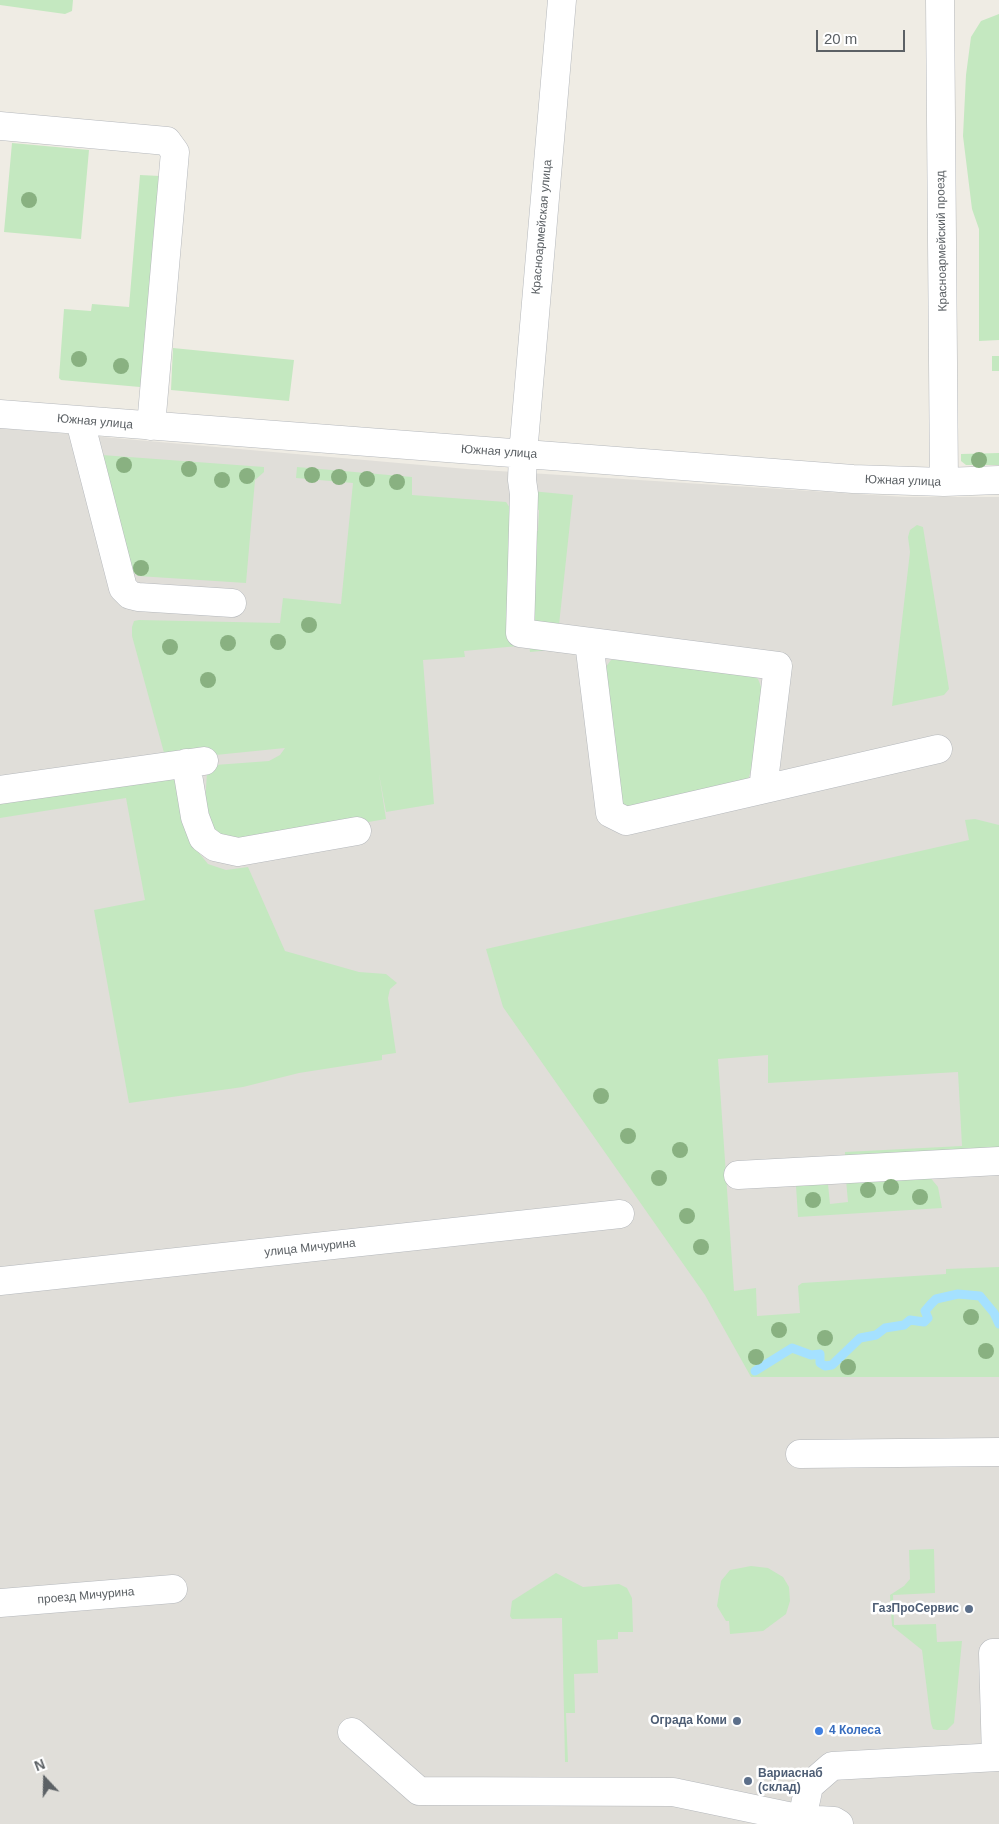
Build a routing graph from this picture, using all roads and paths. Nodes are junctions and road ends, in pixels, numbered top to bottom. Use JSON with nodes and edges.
{"nodes":[{"id":1,"x":562,"y":0,"type":"edge"},
{"id":2,"x":940,"y":0,"type":"edge"},
{"id":3,"x":0,"y":126,"type":"edge"},
{"id":4,"x":0,"y":414,"type":"edge"},
{"id":5,"x":80,"y":420,"type":"junction"},
{"id":6,"x":151,"y":426,"type":"junction"},
{"id":7,"x":523,"y":454,"type":"junction"},
{"id":8,"x":999,"y":480,"type":"edge"},
{"id":9,"x":944,"y":482,"type":"junction"},
{"id":10,"x":232,"y":603,"type":"dead end"},
{"id":11,"x":589,"y":642,"type":"junction"},
{"id":12,"x":938,"y":749,"type":"dead end"},
{"id":13,"x":763,"y":789,"type":"junction"},
{"id":14,"x":0,"y":790,"type":"edge"},
{"id":15,"x":357,"y":831,"type":"dead end"},
{"id":16,"x":999,"y":1161,"type":"edge"},
{"id":17,"x":738,"y":1174,"type":"dead end"},
{"id":18,"x":620,"y":1214,"type":"dead end"},
{"id":19,"x":1,"y":1276,"type":"edge"},
{"id":20,"x":999,"y":1452,"type":"edge"},
{"id":21,"x":800,"y":1454,"type":"dead end"},
{"id":22,"x":172,"y":1589,"type":"dead end"},
{"id":23,"x":0,"y":1603,"type":"edge"},
{"id":24,"x":999,"y":1653,"type":"edge"},
{"id":25,"x":352,"y":1732,"type":"dead end"},
{"id":26,"x":997,"y":1757,"type":"edge"},
{"id":27,"x":799,"y":1822,"type":"edge"},
{"id":28,"x":839,"y":1824,"type":"edge"}],
"edges":[{"from":1,"to":7,"type":"street","name":"Красноармейская улица"},
{"from":2,"to":9,"type":"street","name":"Красноармейский проезд"},
{"from":3,"to":6,"type":"street"},
{"from":4,"to":5,"type":"street","name":"Южная улица"},
{"from":5,"to":6,"type":"street","name":"Южная улица"},
{"from":5,"to":10,"type":"street"},
{"from":6,"to":7,"type":"street","name":"Южная улица"},
{"from":7,"to":9,"type":"street","name":"Южная улица"},
{"from":7,"to":11,"type":"street","name":"Красноармейская улица"},
{"from":8,"to":9,"type":"street","name":"Южная улица"},
{"from":11,"to":13,"type":"street"},
{"from":11,"to":13,"type":"street"},
{"from":12,"to":13,"type":"street"},
{"from":14,"to":15,"type":"street"},
{"from":16,"to":17,"type":"street"},
{"from":18,"to":19,"type":"street","name":"улица Мичурина"},
{"from":20,"to":21,"type":"street"},
{"from":22,"to":23,"type":"street","name":"проезд Мичурина"},
{"from":24,"to":26,"type":"street"},
{"from":25,"to":27,"type":"street"},
{"from":26,"to":27,"type":"street"},
{"from":27,"to":28,"type":"street"}]}
